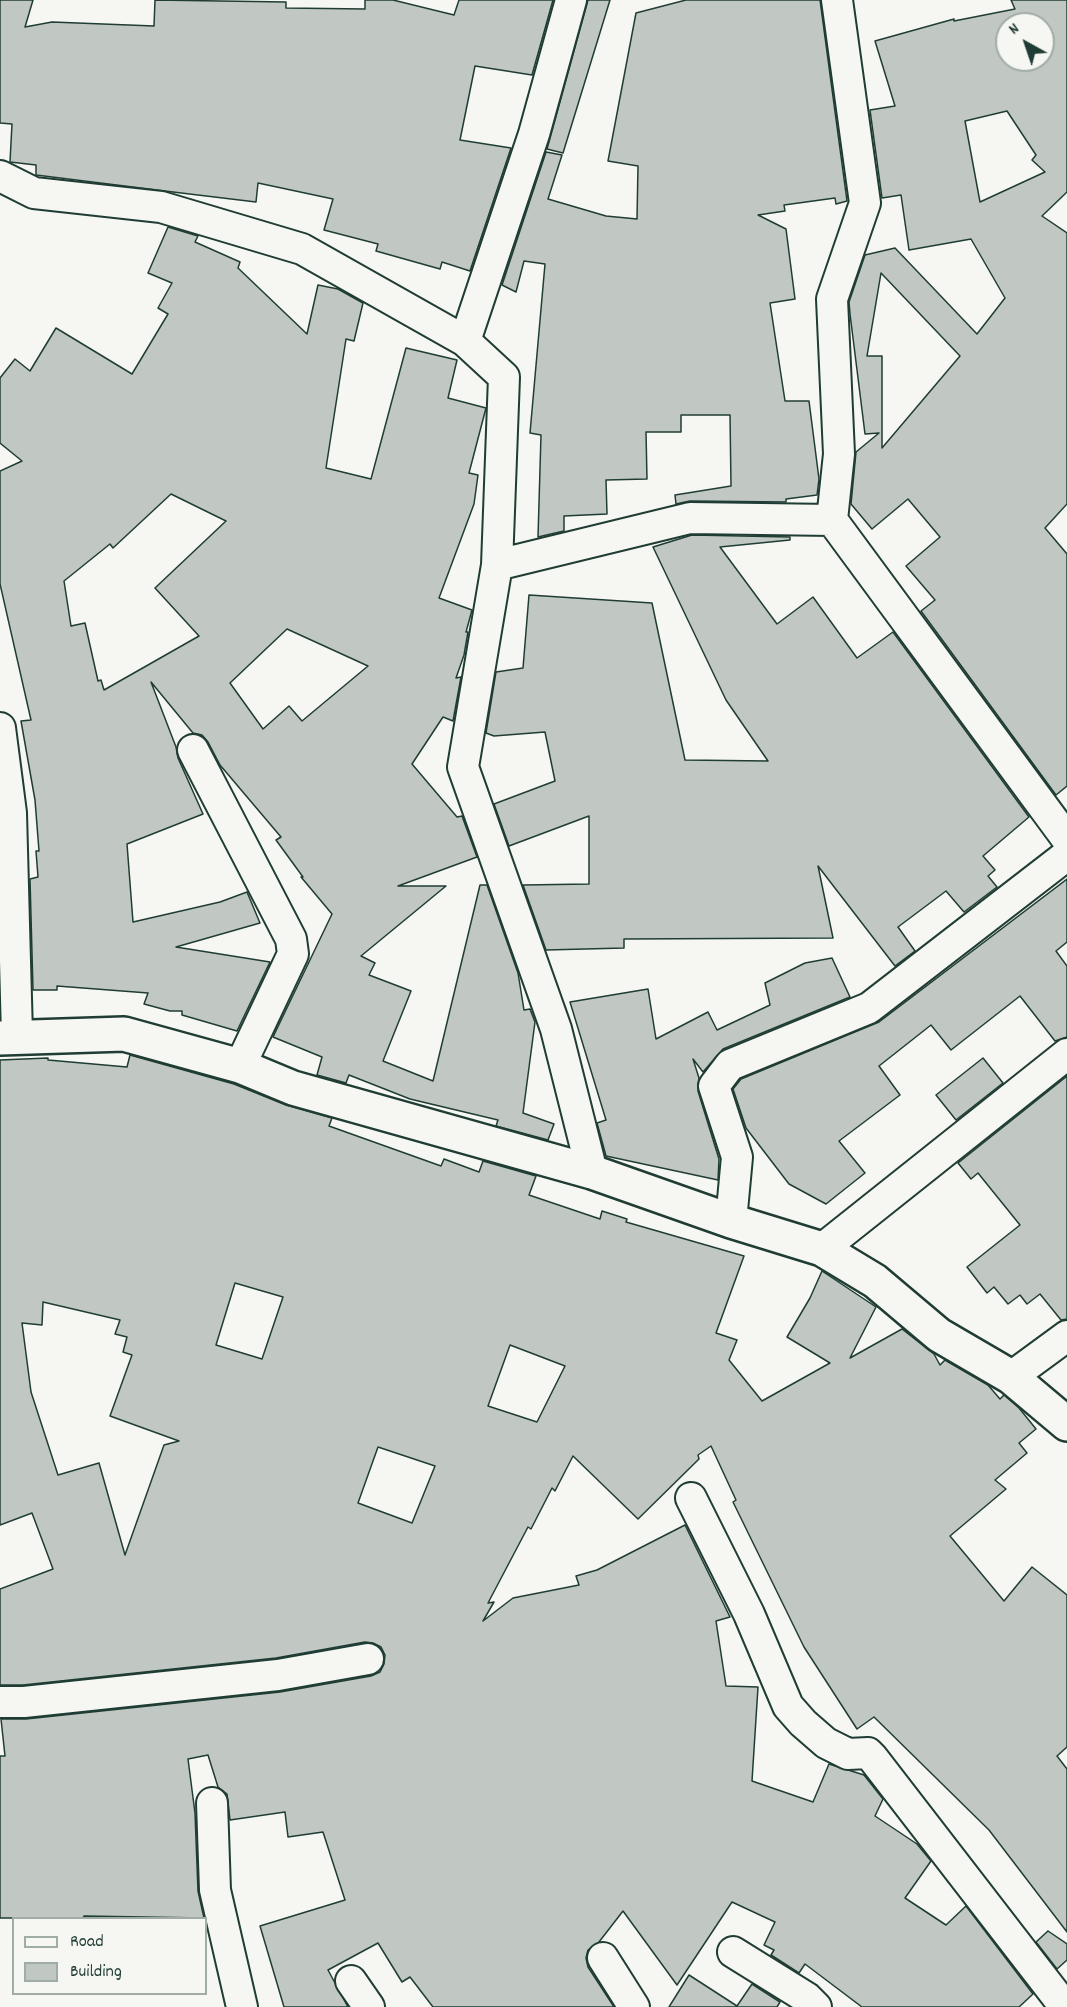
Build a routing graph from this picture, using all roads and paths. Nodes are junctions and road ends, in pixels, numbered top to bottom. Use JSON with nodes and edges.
{"nodes":[{"id":1,"x":571,"y":0,"type":"edge"},
{"id":2,"x":837,"y":0,"type":"edge"},
{"id":3,"x":0,"y":176,"type":"edge"},
{"id":4,"x":465,"y":341,"type":"junction"},
{"id":5,"x":832,"y":520,"type":"junction"},
{"id":6,"x":497,"y":565,"type":"junction"},
{"id":7,"x":0,"y":728,"type":"edge"},
{"id":8,"x":193,"y":750,"type":"dead end"},
{"id":9,"x":1067,"y":839,"type":"edge"},
{"id":10,"x":1067,"y":855,"type":"edge"},
{"id":11,"x":8,"y":1037,"type":"edge"},
{"id":12,"x":1067,"y":1054,"type":"edge"},
{"id":13,"x":240,"y":1066,"type":"junction"},
{"id":14,"x":592,"y":1172,"type":"junction"},
{"id":15,"x":731,"y":1221,"type":"junction"},
{"id":16,"x":822,"y":1249,"type":"junction"},
{"id":17,"x":1067,"y":1336,"type":"edge"},
{"id":18,"x":1011,"y":1377,"type":"junction"},
{"id":19,"x":1067,"y":1424,"type":"edge"},
{"id":20,"x":691,"y":1498,"type":"dead end"},
{"id":21,"x":368,"y":1659,"type":"dead end"},
{"id":22,"x":0,"y":1702,"type":"edge"},
{"id":23,"x":212,"y":1803,"type":"dead end"},
{"id":24,"x":733,"y":1952,"type":"dead end"},
{"id":25,"x":603,"y":1958,"type":"dead end"},
{"id":26,"x":351,"y":1981,"type":"dead end"},
{"id":27,"x":242,"y":2007,"type":"edge"},
{"id":28,"x":369,"y":2007,"type":"edge"},
{"id":29,"x":634,"y":2007,"type":"edge"},
{"id":30,"x":816,"y":2007,"type":"edge"},
{"id":31,"x":1065,"y":2007,"type":"edge"}],
"edges":[{"from":1,"to":4,"type":"street"},
{"from":2,"to":5,"type":"street"},
{"from":3,"to":4,"type":"street"},
{"from":4,"to":6,"type":"street"},
{"from":5,"to":6,"type":"street"},
{"from":5,"to":9,"type":"street"},
{"from":6,"to":14,"type":"street"},
{"from":7,"to":11,"type":"street"},
{"from":8,"to":13,"type":"street"},
{"from":10,"to":15,"type":"street"},
{"from":11,"to":13,"type":"street"},
{"from":12,"to":16,"type":"street"},
{"from":13,"to":14,"type":"street"},
{"from":14,"to":15,"type":"street"},
{"from":15,"to":16,"type":"street"},
{"from":16,"to":18,"type":"street"},
{"from":17,"to":18,"type":"street"},
{"from":18,"to":19,"type":"street"},
{"from":20,"to":31,"type":"street"},
{"from":21,"to":22,"type":"street"},
{"from":23,"to":27,"type":"street"},
{"from":24,"to":30,"type":"street"},
{"from":25,"to":29,"type":"street"},
{"from":26,"to":28,"type":"street"}]}
